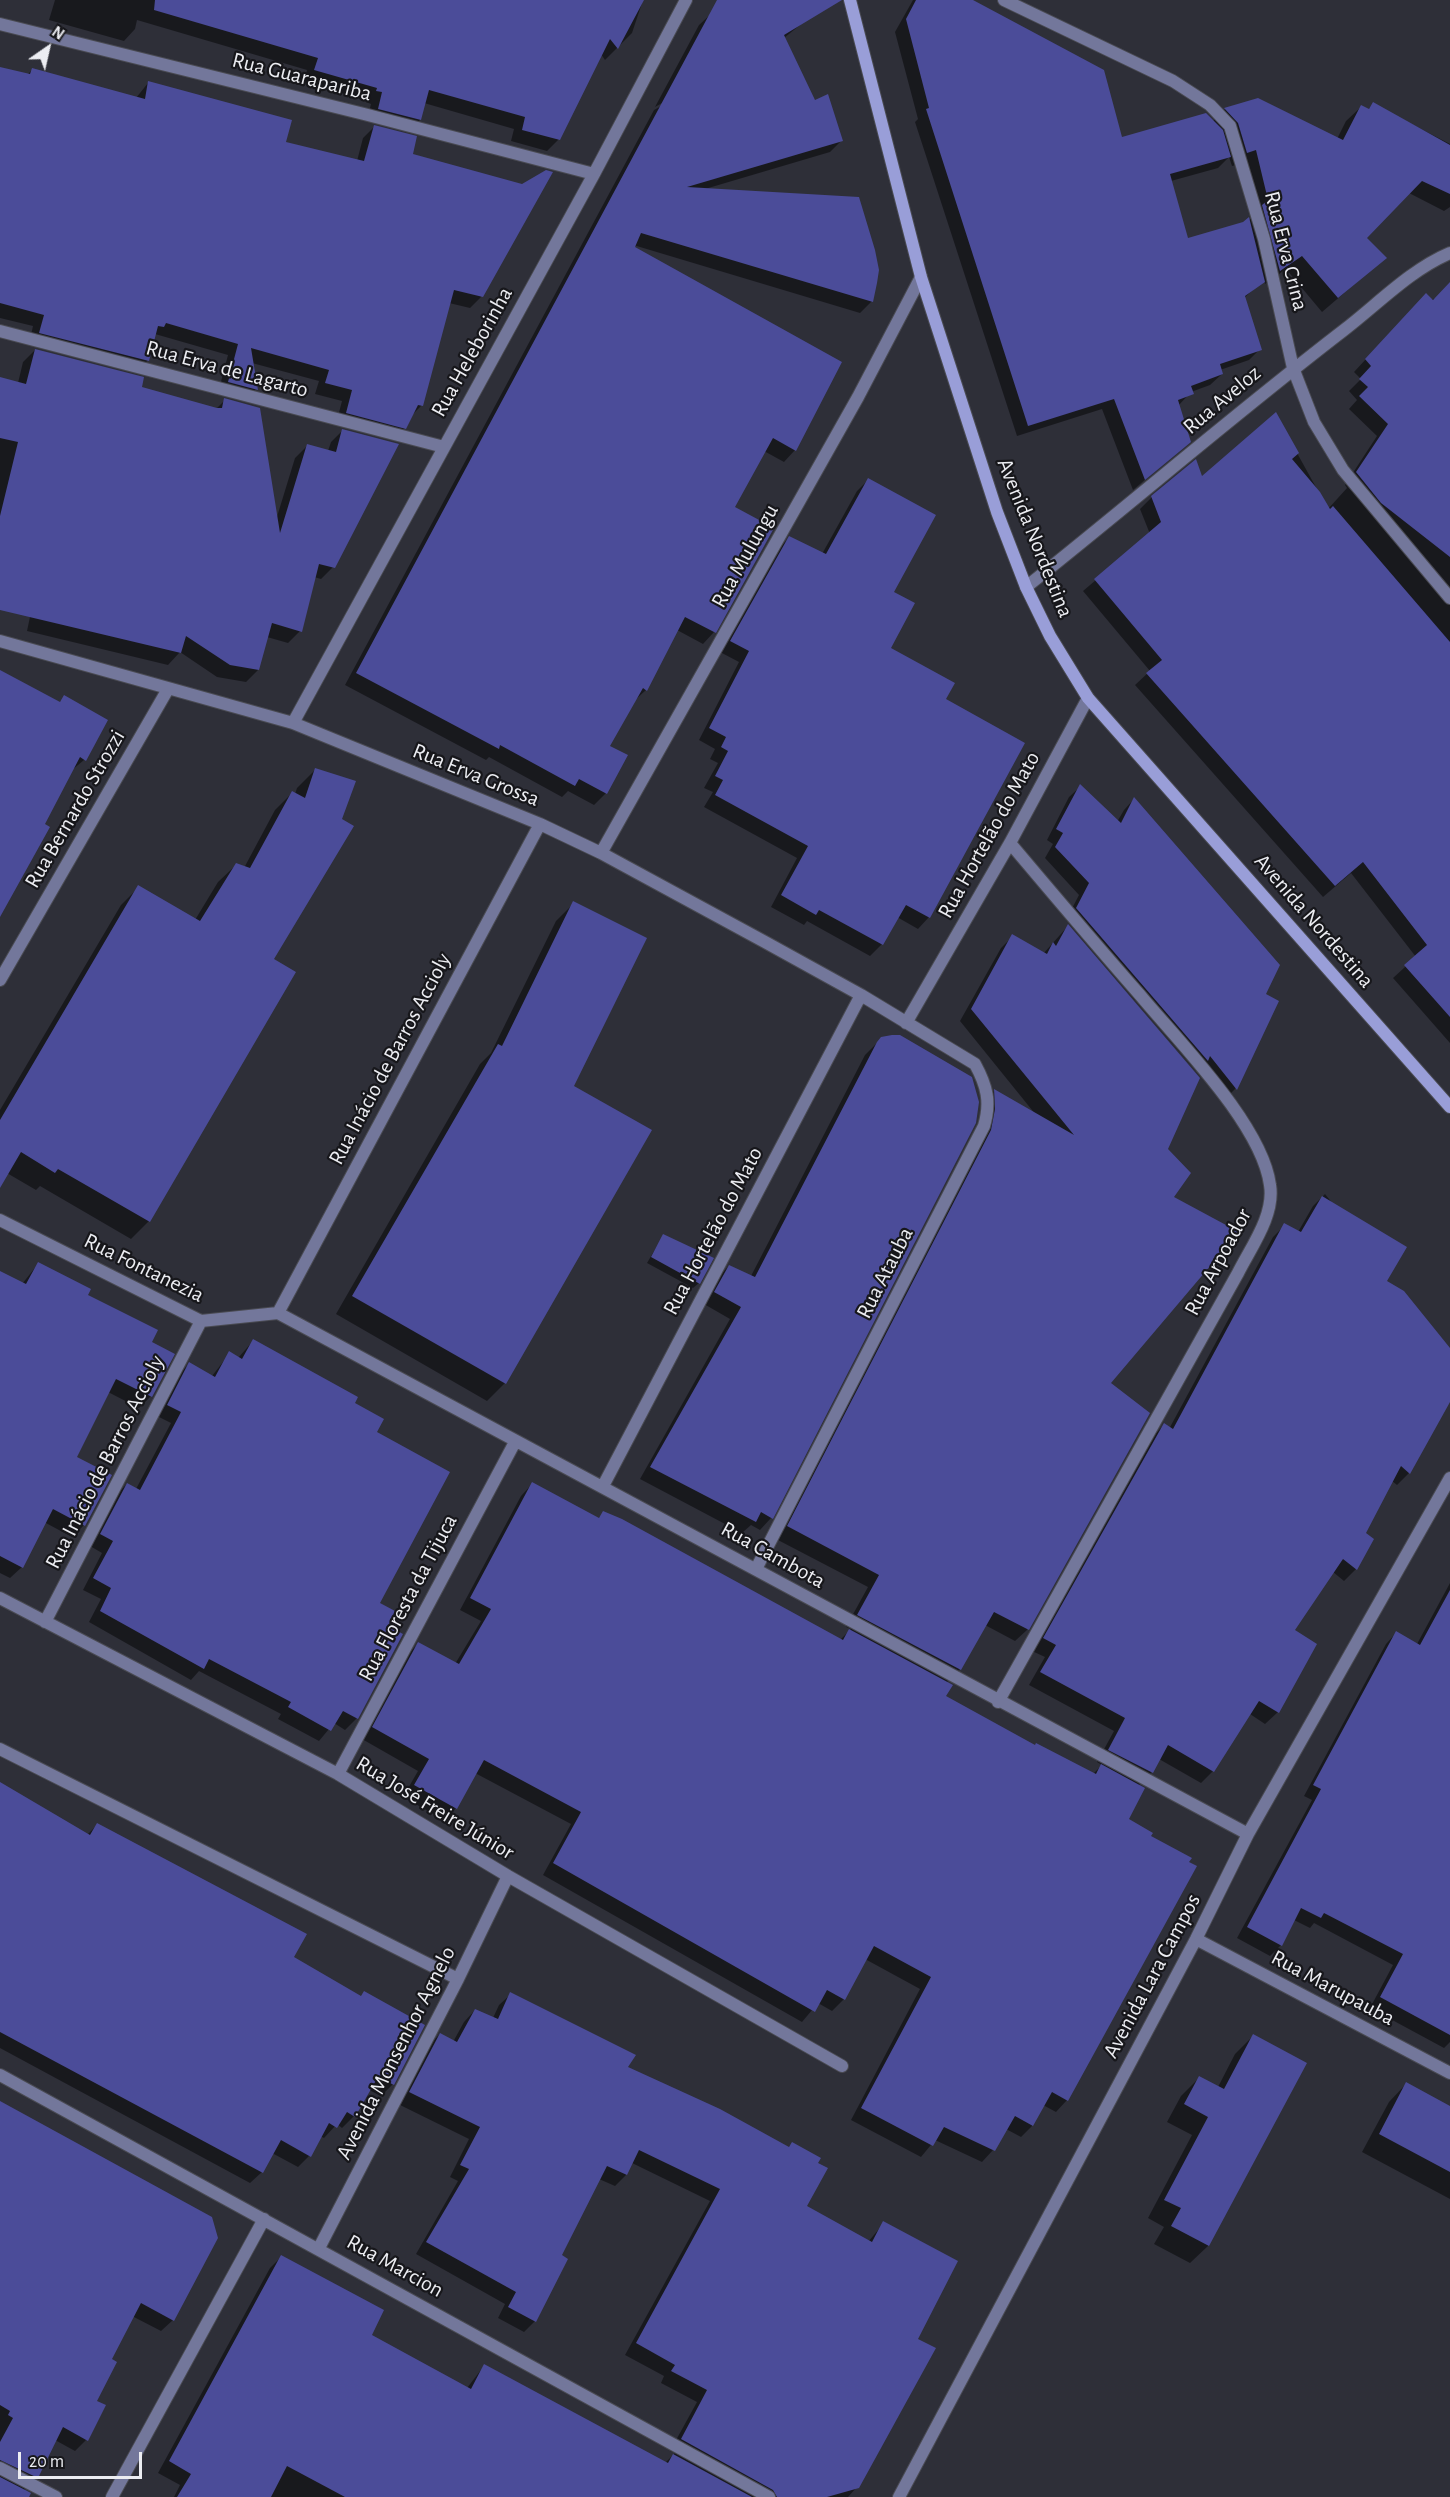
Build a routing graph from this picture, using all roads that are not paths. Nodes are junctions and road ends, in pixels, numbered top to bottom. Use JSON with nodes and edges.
{"nodes":[{"id":1,"x":686,"y":0,"type":"edge"},
{"id":2,"x":850,"y":0,"type":"edge"},
{"id":3,"x":1004,"y":0,"type":"edge"},
{"id":4,"x":0,"y":24,"type":"edge"},
{"id":5,"x":594,"y":174,"type":"junction"},
{"id":6,"x":1450,"y":253,"type":"edge"},
{"id":7,"x":921,"y":277,"type":"junction"},
{"id":8,"x":0,"y":331,"type":"edge"},
{"id":9,"x":1293,"y":368,"type":"junction"},
{"id":10,"x":444,"y":447,"type":"junction"},
{"id":11,"x":1026,"y":587,"type":"junction"},
{"id":12,"x":1450,"y":598,"type":"edge"},
{"id":13,"x":0,"y":641,"type":"edge"},
{"id":14,"x":168,"y":689,"type":"junction"},
{"id":15,"x":1088,"y":698,"type":"junction"},
{"id":16,"x":293,"y":723,"type":"junction"},
{"id":17,"x":540,"y":824,"type":"junction"},
{"id":18,"x":1010,"y":843,"type":"junction"},
{"id":19,"x":601,"y":853,"type":"junction"},
{"id":20,"x":0,"y":980,"type":"edge"},
{"id":21,"x":861,"y":995,"type":"junction"},
{"id":22,"x":906,"y":1023,"type":"junction"},
{"id":23,"x":1450,"y":1107,"type":"edge"},
{"id":24,"x":0,"y":1220,"type":"edge"},
{"id":25,"x":278,"y":1313,"type":"junction"},
{"id":26,"x":201,"y":1321,"type":"junction"},
{"id":27,"x":515,"y":1442,"type":"junction"},
{"id":28,"x":1450,"y":1478,"type":"edge"},
{"id":29,"x":603,"y":1486,"type":"junction"},
{"id":30,"x":756,"y":1569,"type":"junction"},
{"id":31,"x":0,"y":1598,"type":"edge"},
{"id":32,"x":45,"y":1622,"type":"junction"},
{"id":33,"x":998,"y":1702,"type":"junction"},
{"id":34,"x":0,"y":1749,"type":"edge"},
{"id":35,"x":338,"y":1774,"type":"junction"},
{"id":36,"x":1248,"y":1834,"type":"junction"},
{"id":37,"x":508,"y":1876,"type":"junction"},
{"id":38,"x":1196,"y":1939,"type":"junction"},
{"id":39,"x":458,"y":1979,"type":"junction"},
{"id":40,"x":842,"y":2066,"type":"dead end"},
{"id":41,"x":1450,"y":2073,"type":"edge"},
{"id":42,"x":0,"y":2075,"type":"edge"},
{"id":43,"x":264,"y":2219,"type":"junction"},
{"id":44,"x":320,"y":2248,"type":"junction"},
{"id":45,"x":0,"y":2468,"type":"edge"},
{"id":46,"x":56,"y":2497,"type":"edge"},
{"id":47,"x":112,"y":2497,"type":"edge"},
{"id":48,"x":769,"y":2497,"type":"edge"},
{"id":49,"x":899,"y":2497,"type":"edge"}],
"edges":[{"from":1,"to":5,"type":"street","name":"Rua Heleborinha"},
{"from":2,"to":7,"type":"main road","name":"Avenida Nordestina"},
{"from":3,"to":9,"type":"street","name":"Rua Erva Crina"},
{"from":4,"to":5,"type":"street","name":"Rua Guarapariba"},
{"from":5,"to":10,"type":"street","name":"Rua Heleborinha"},
{"from":6,"to":9,"type":"street","name":"Rua Aveloz"},
{"from":7,"to":11,"type":"main road","name":"Avenida Nordestina"},
{"from":7,"to":19,"type":"street","name":"Rua Mulungu"},
{"from":8,"to":10,"type":"street","name":"Rua Erva de Lagarto"},
{"from":9,"to":11,"type":"street","name":"Rua Aveloz"},
{"from":9,"to":12,"type":"street","name":"Rua Erva Crina"},
{"from":10,"to":16,"type":"street","name":"Rua Heleborinha"},
{"from":11,"to":15,"type":"main road","name":"Avenida Nordestina"},
{"from":13,"to":14,"type":"street","name":"Rua Erva Grossa"},
{"from":14,"to":16,"type":"street","name":"Rua Erva Grossa"},
{"from":14,"to":20,"type":"street","name":"Rua Bernardo Strozzi"},
{"from":15,"to":18,"type":"street","name":"Rua Hortelão do Mato"},
{"from":15,"to":23,"type":"main road","name":"Avenida Nordestina"},
{"from":16,"to":17,"type":"street","name":"Rua Erva Grossa"},
{"from":17,"to":19,"type":"street","name":"Rua Erva Grossa"},
{"from":17,"to":25,"type":"street","name":"Rua Inácio de Barros Accioly"},
{"from":18,"to":22,"type":"street","name":"Rua Hortelão do Mato"},
{"from":18,"to":33,"type":"street","name":"Rua Arpoador"},
{"from":19,"to":21,"type":"street","name":"Rua Erva Grossa"},
{"from":21,"to":22,"type":"street","name":"Rua Erva Grossa"},
{"from":21,"to":29,"type":"street","name":"Rua Hortelão do Mato"},
{"from":22,"to":30,"type":"street","name":"Rua Atauba"},
{"from":24,"to":26,"type":"street","name":"Rua Fontanezia"},
{"from":25,"to":26,"type":"street","name":"Rua Fontanezia"},
{"from":25,"to":27,"type":"street","name":"Rua Cambota"},
{"from":26,"to":32,"type":"street","name":"Rua Inácio de Barros Accioly"},
{"from":27,"to":29,"type":"street","name":"Rua Cambota"},
{"from":27,"to":35,"type":"street","name":"Rua Floresta da Tijuca"},
{"from":28,"to":36,"type":"street","name":"Avenida Lara Campos"},
{"from":29,"to":30,"type":"street","name":"Rua Cambota"},
{"from":30,"to":33,"type":"street","name":"Rua Cambota"},
{"from":31,"to":32,"type":"street","name":"Rua José Freire Júnior"},
{"from":32,"to":35,"type":"street","name":"Rua José Freire Júnior"},
{"from":33,"to":36,"type":"street","name":"Rua Cambota"},
{"from":34,"to":39,"type":"street"},
{"from":35,"to":37,"type":"street","name":"Rua José Freire Júnior"},
{"from":36,"to":38,"type":"street","name":"Avenida Lara Campos"},
{"from":37,"to":39,"type":"street","name":"Avenida Monsenhor Agnelo"},
{"from":37,"to":40,"type":"street","name":"Rua José Freire Júnior"},
{"from":38,"to":41,"type":"street","name":"Rua Marupauba"},
{"from":38,"to":49,"type":"street","name":"Avenida Lara Campos"},
{"from":39,"to":44,"type":"street","name":"Avenida Monsenhor Agnelo"},
{"from":42,"to":43,"type":"street","name":"Rua Marcion"},
{"from":43,"to":44,"type":"street","name":"Rua Marcion"},
{"from":43,"to":47,"type":"street"},
{"from":44,"to":48,"type":"street","name":"Rua Marcion"},
{"from":45,"to":46,"type":"street"}]}
